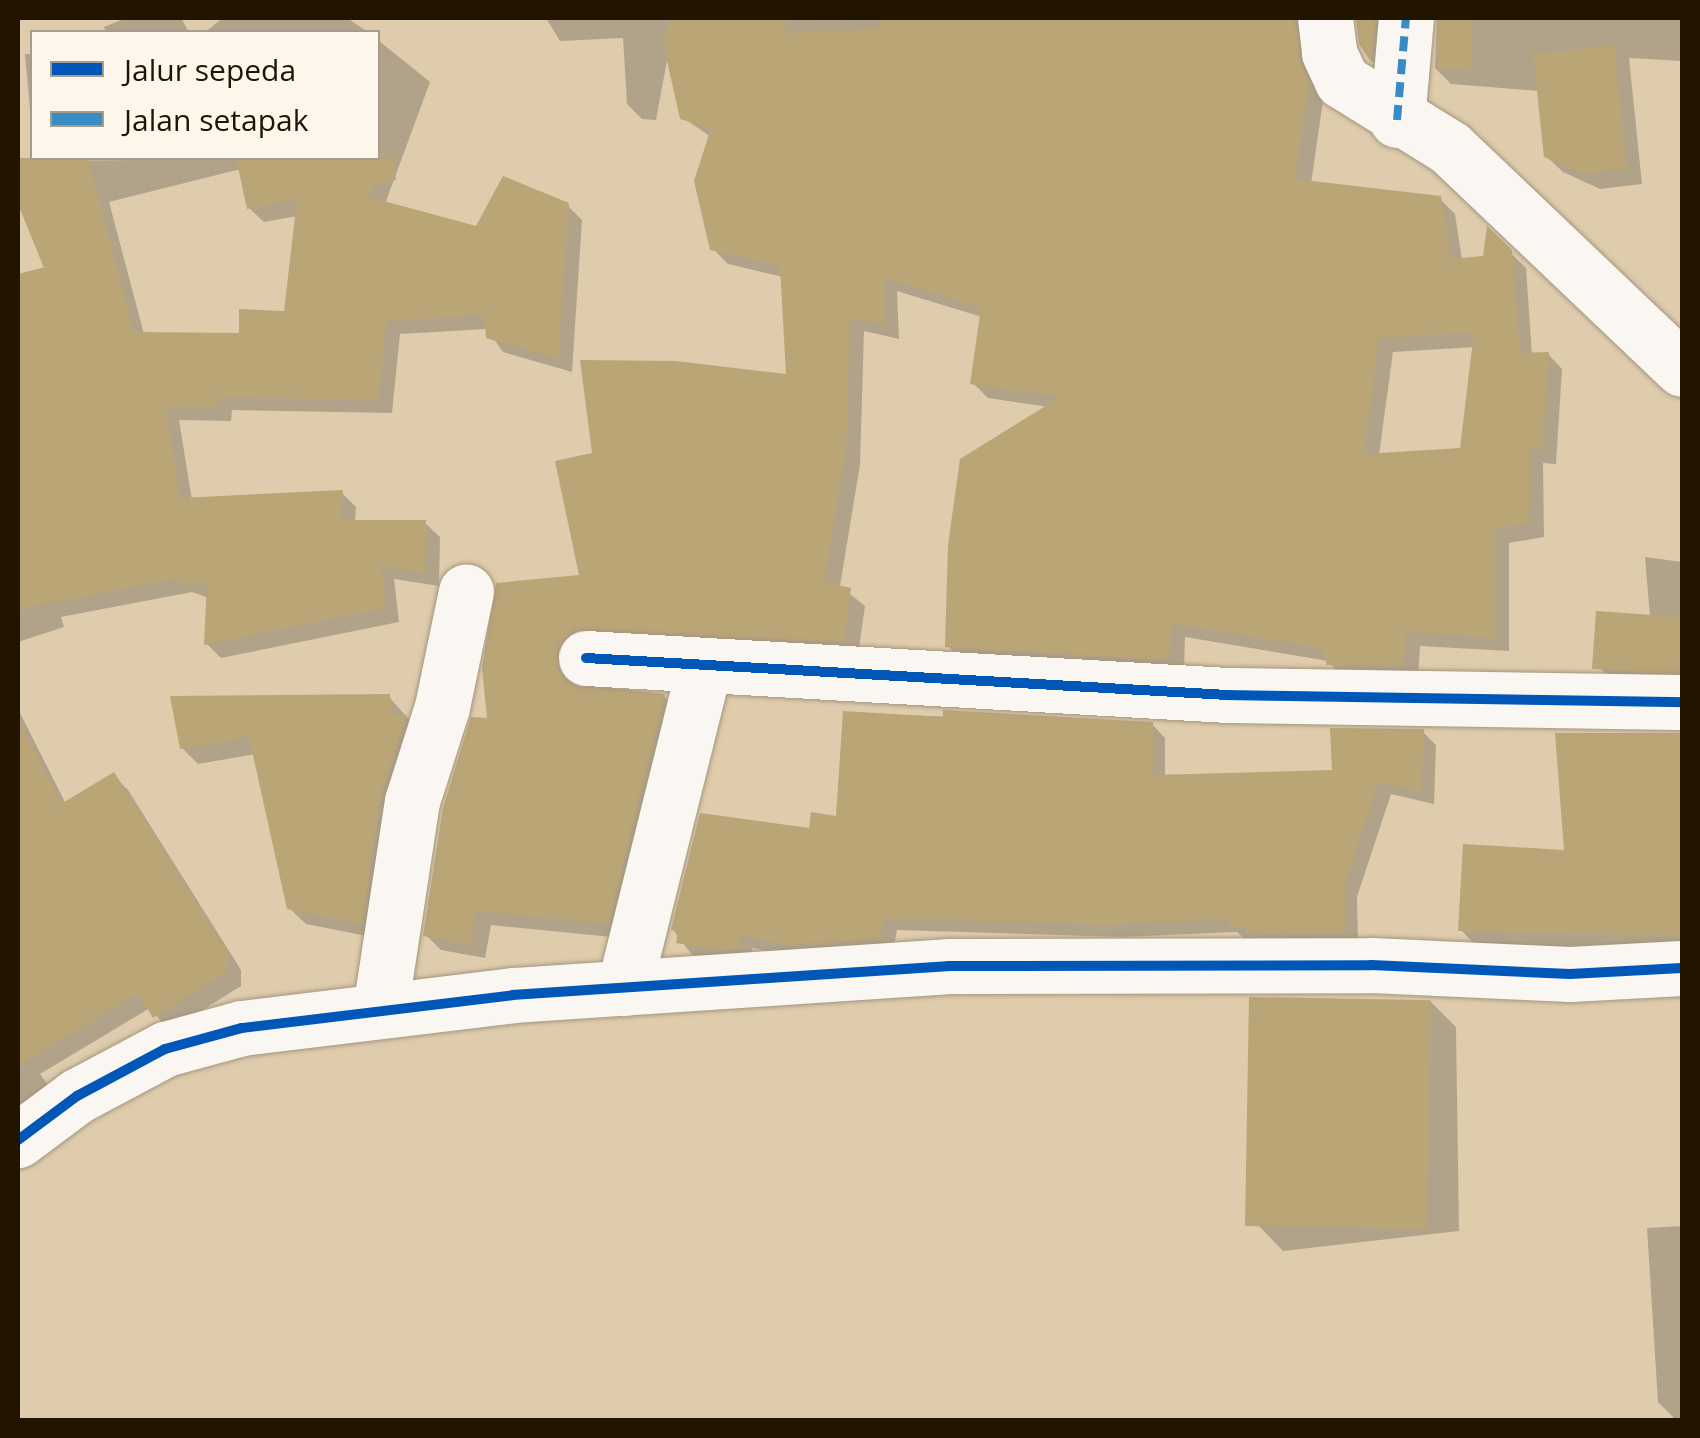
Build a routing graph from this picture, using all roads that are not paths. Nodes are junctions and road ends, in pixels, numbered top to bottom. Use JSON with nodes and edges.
{"nodes":[{"id":1,"x":1324,"y":18,"type":"edge"},
{"id":2,"x":1406,"y":18,"type":"edge"},
{"id":3,"x":1397,"y":120,"type":"junction"},
{"id":4,"x":1682,"y":369,"type":"edge"},
{"id":5,"x":466,"y":591,"type":"dead end"},
{"id":6,"x":586,"y":658,"type":"dead end"},
{"id":7,"x":704,"y":666,"type":"junction"},
{"id":8,"x":1682,"y":702,"type":"edge"},
{"id":9,"x":1682,"y":968,"type":"edge"},
{"id":10,"x":624,"y":988,"type":"junction"},
{"id":11,"x":380,"y":1010,"type":"junction"},
{"id":12,"x":18,"y":1140,"type":"edge"}],
"edges":[{"from":1,"to":3,"type":"street"},
{"from":2,"to":3,"type":"street"},
{"from":3,"to":4,"type":"street"},
{"from":5,"to":11,"type":"street"},
{"from":6,"to":7,"type":"street"},
{"from":7,"to":8,"type":"street"},
{"from":7,"to":10,"type":"street"},
{"from":9,"to":10,"type":"street"},
{"from":10,"to":11,"type":"street"},
{"from":11,"to":12,"type":"street"}]}
